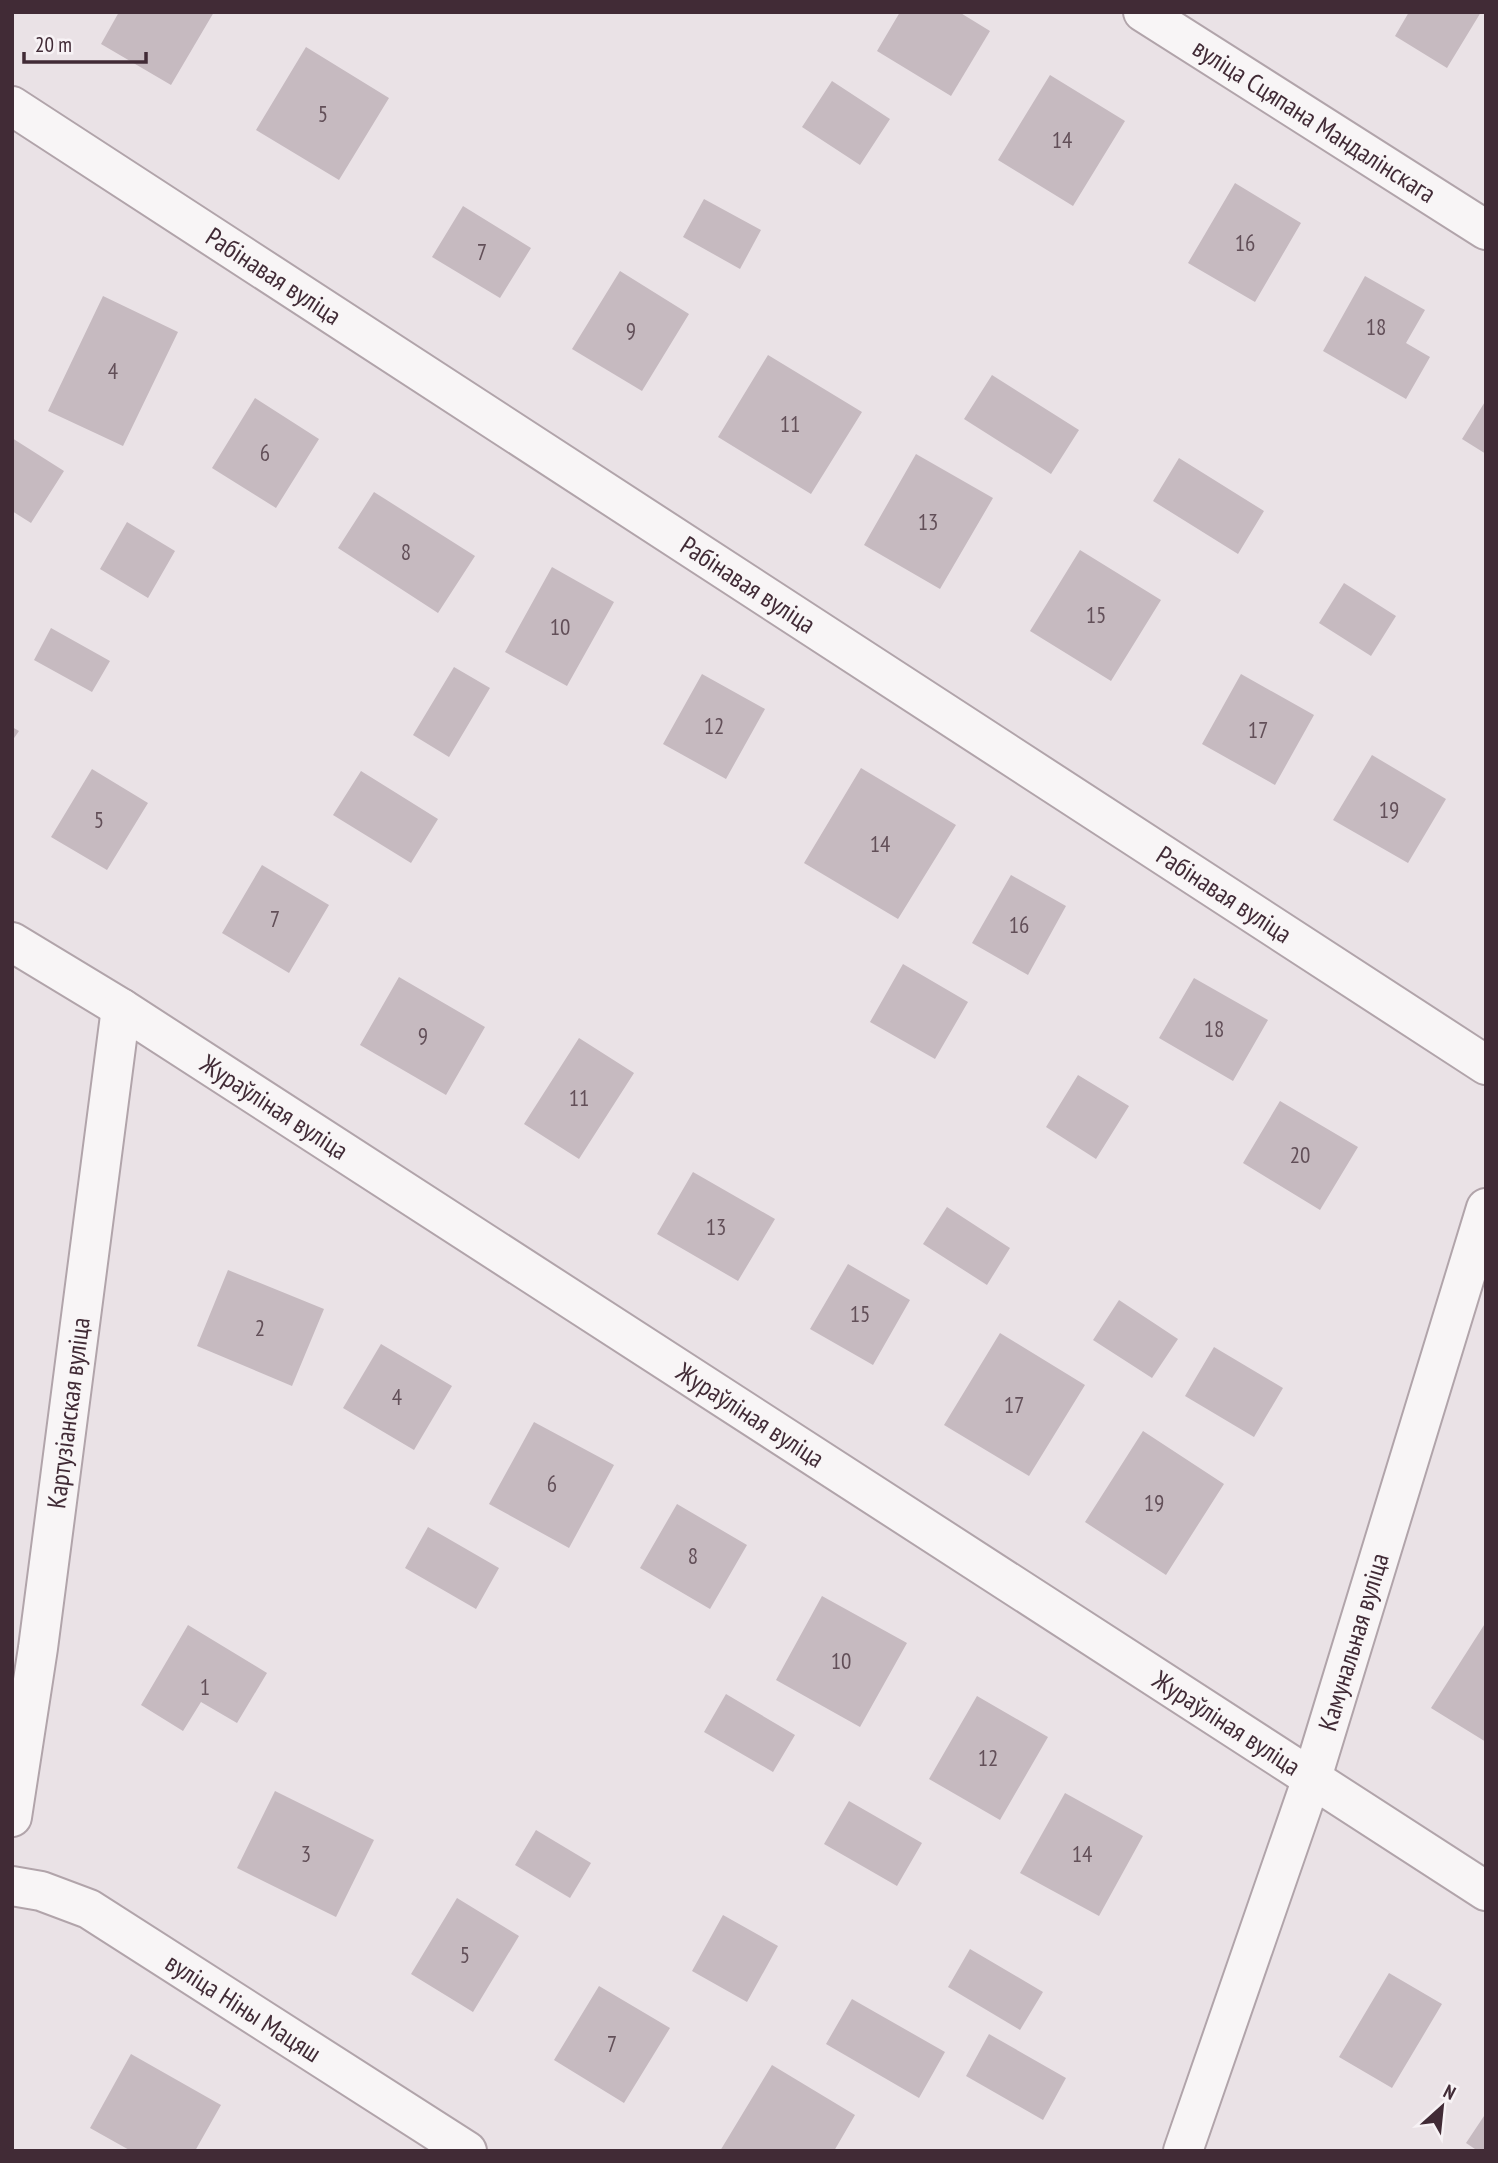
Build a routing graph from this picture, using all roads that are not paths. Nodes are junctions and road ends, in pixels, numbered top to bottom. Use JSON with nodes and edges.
{"nodes":[{"id":1,"x":1143,"y":12,"type":"edge"},
{"id":2,"x":12,"y":106,"type":"edge"},
{"id":3,"x":1486,"y":230,"type":"edge"},
{"id":4,"x":12,"y":942,"type":"edge"},
{"id":5,"x":121,"y":1008,"type":"junction"},
{"id":6,"x":1486,"y":1065,"type":"edge"},
{"id":7,"x":1486,"y":1208,"type":"edge"},
{"id":8,"x":25,"y":1646,"type":"edge"},
{"id":9,"x":1311,"y":1781,"type":"junction"},
{"id":10,"x":12,"y":1818,"type":"edge"},
{"id":11,"x":12,"y":1886,"type":"edge"},
{"id":12,"x":1486,"y":1891,"type":"edge"},
{"id":13,"x":467,"y":2151,"type":"edge"},
{"id":14,"x":1183,"y":2151,"type":"edge"}],
"edges":[{"from":1,"to":3,"type":"street","name":"вуліца Сцяпана Мандалінскага"},
{"from":2,"to":6,"type":"street","name":"Рабінавая вуліца"},
{"from":4,"to":5,"type":"street","name":"Жураўліная вуліца"},
{"from":5,"to":8,"type":"street","name":"Картузіанская вуліца"},
{"from":5,"to":9,"type":"street","name":"Жураўліная вуліца"},
{"from":7,"to":9,"type":"street","name":"Камунальная вуліца"},
{"from":8,"to":10,"type":"street","name":"Картузіанская вуліца"},
{"from":9,"to":12,"type":"street","name":"Жураўліная вуліца"},
{"from":9,"to":14,"type":"street","name":"Камунальная вуліца"},
{"from":11,"to":13,"type":"street","name":"вуліца Ніны Мацяш"}]}
